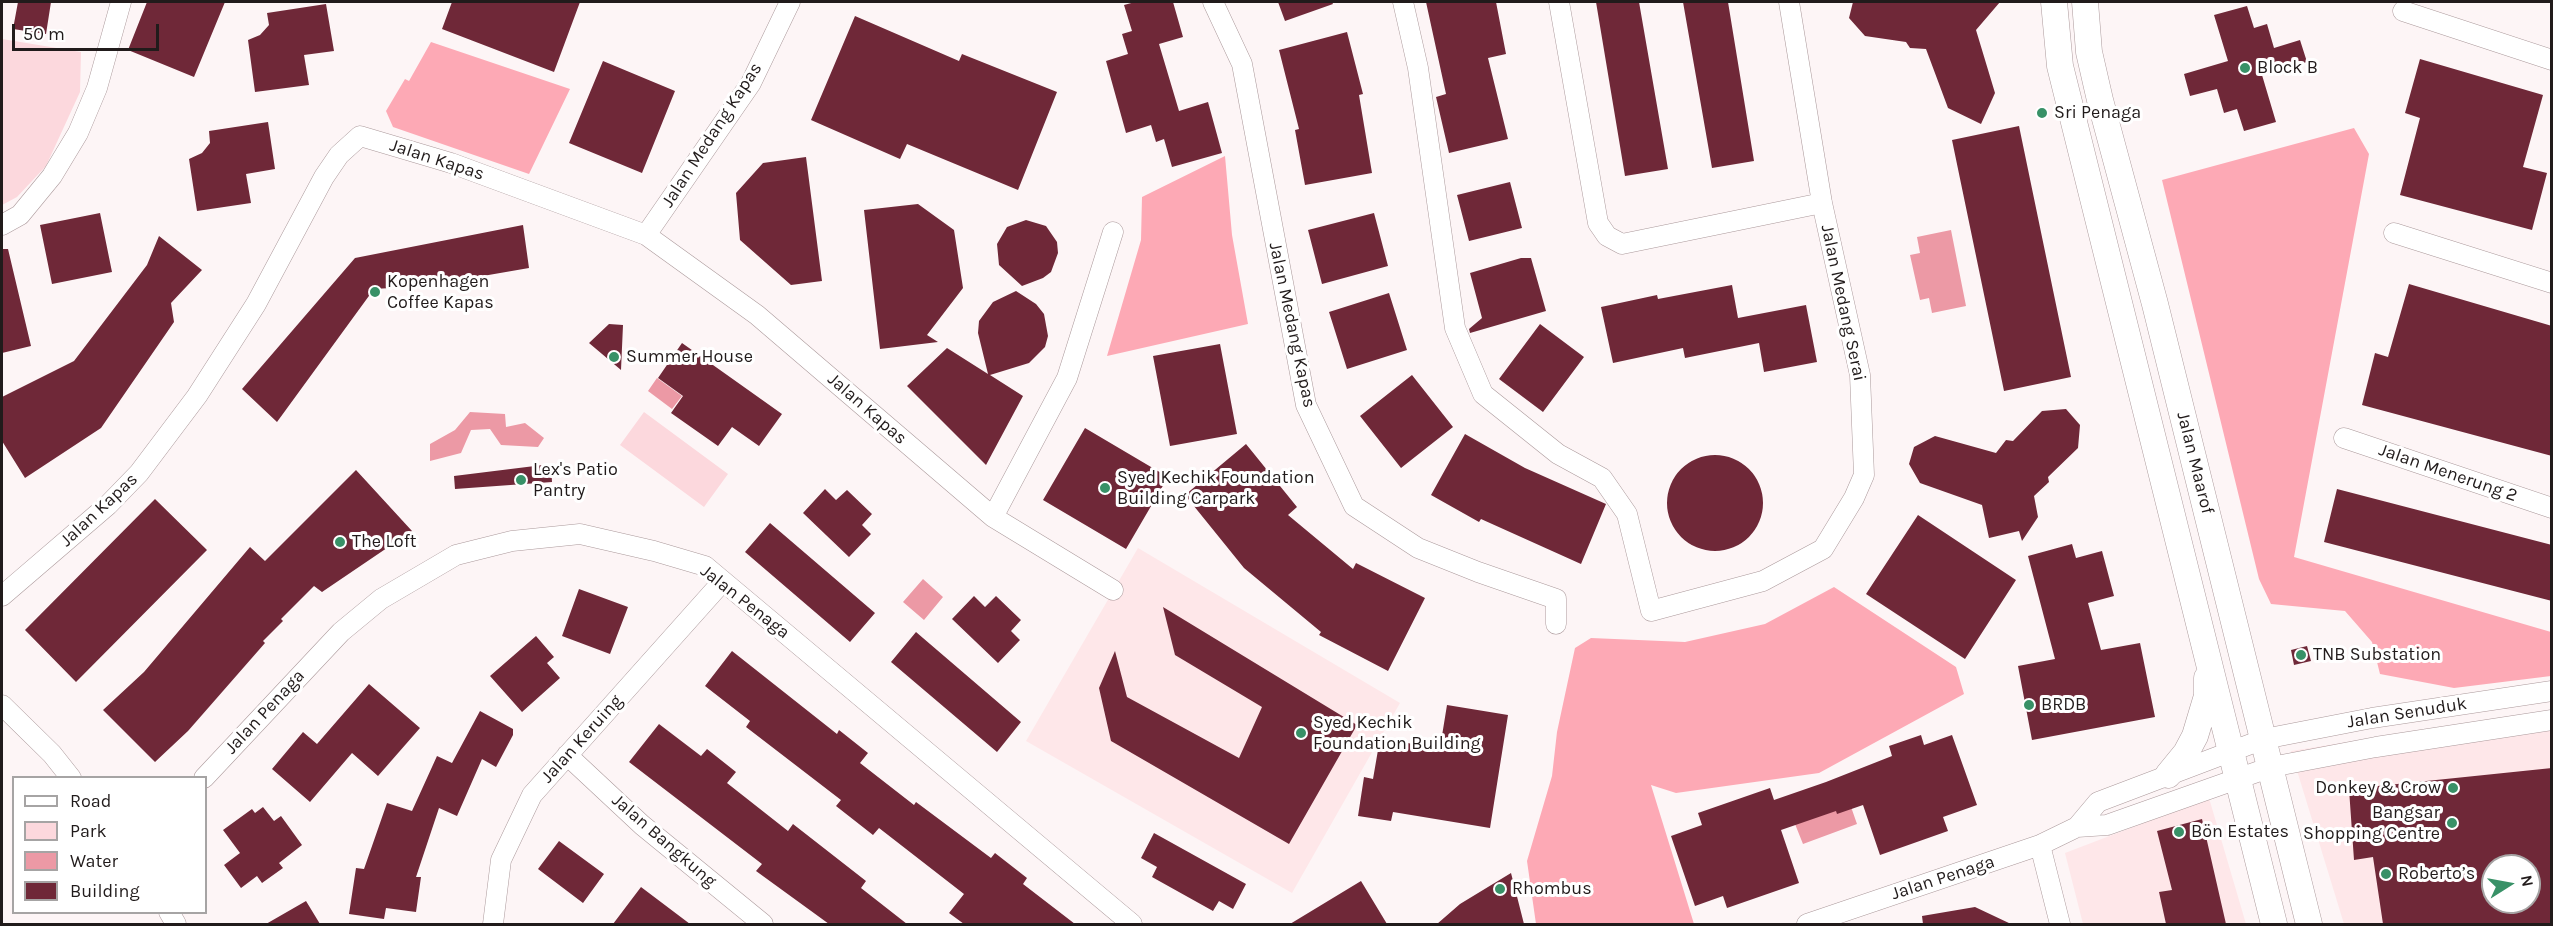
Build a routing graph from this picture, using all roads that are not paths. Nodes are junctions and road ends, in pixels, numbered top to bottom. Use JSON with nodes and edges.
{"nodes":[{"id":1,"x":121,"y":2,"type":"edge"},
{"id":2,"x":790,"y":2,"type":"edge"},
{"id":3,"x":1213,"y":2,"type":"edge"},
{"id":4,"x":1403,"y":2,"type":"edge"},
{"id":5,"x":1560,"y":2,"type":"edge"},
{"id":6,"x":1789,"y":2,"type":"edge"},
{"id":7,"x":2054,"y":2,"type":"edge"},
{"id":8,"x":2085,"y":2,"type":"edge"},
{"id":9,"x":2403,"y":11,"type":"dead end"},
{"id":10,"x":2552,"y":60,"type":"edge"},
{"id":11,"x":1822,"y":203,"type":"junction"},
{"id":12,"x":2,"y":225,"type":"edge"},
{"id":13,"x":1113,"y":232,"type":"dead end"},
{"id":14,"x":2394,"y":234,"type":"dead end"},
{"id":15,"x":646,"y":235,"type":"junction"},
{"id":16,"x":2552,"y":283,"type":"edge"},
{"id":17,"x":2344,"y":438,"type":"dead end"},
{"id":18,"x":2552,"y":507,"type":"edge"},
{"id":19,"x":993,"y":518,"type":"junction"},
{"id":20,"x":723,"y":581,"type":"junction"},
{"id":21,"x":1113,"y":590,"type":"dead end"},
{"id":22,"x":2,"y":596,"type":"edge"},
{"id":23,"x":1556,"y":624,"type":"dead end"},
{"id":24,"x":2207,"y":658,"type":"junction"},
{"id":25,"x":2545,"y":692,"type":"edge"},
{"id":26,"x":2,"y":705,"type":"edge"},
{"id":27,"x":2547,"y":721,"type":"edge"},
{"id":28,"x":2264,"y":739,"type":"junction"},
{"id":29,"x":2232,"y":751,"type":"junction"},
{"id":30,"x":567,"y":755,"type":"junction"},
{"id":31,"x":2271,"y":767,"type":"junction"},
{"id":32,"x":2168,"y":775,"type":"junction"},
{"id":33,"x":70,"y":776,"type":"edge"},
{"id":34,"x":205,"y":776,"type":"edge"},
{"id":35,"x":2239,"y":778,"type":"junction"},
{"id":36,"x":2077,"y":827,"type":"junction"},
{"id":37,"x":2040,"y":845,"type":"junction"},
{"id":38,"x":1835,"y":919,"type":"edge"},
{"id":39,"x":493,"y":924,"type":"edge"},
{"id":40,"x":763,"y":924,"type":"edge"},
{"id":41,"x":1131,"y":924,"type":"edge"},
{"id":42,"x":1807,"y":924,"type":"edge"},
{"id":43,"x":2060,"y":924,"type":"edge"},
{"id":44,"x":2274,"y":924,"type":"edge"},
{"id":45,"x":2309,"y":924,"type":"edge"}],
"edges":[{"from":1,"to":12,"type":"street"},
{"from":2,"to":15,"type":"street","name":"Jalan Medang Kapas"},
{"from":3,"to":23,"type":"street","name":"Jalan Medang Kapas"},
{"from":4,"to":11,"type":"street","name":"Jalan Medang Serai"},
{"from":5,"to":11,"type":"street"},
{"from":6,"to":11,"type":"street","name":"Jalan Medang Serai"},
{"from":7,"to":24,"type":"main road","name":"Jalan Maarof"},
{"from":8,"to":28,"type":"main road","name":"Jalan Maarof"},
{"from":9,"to":10,"type":"street"},
{"from":13,"to":19,"type":"street"},
{"from":14,"to":16,"type":"street"},
{"from":15,"to":19,"type":"street","name":"Jalan Kapas"},
{"from":15,"to":22,"type":"street","name":"Jalan Kapas"},
{"from":17,"to":18,"type":"street","name":"Jalan Menerung 2"},
{"from":19,"to":21,"type":"street","name":"Jalan Kapas"},
{"from":20,"to":30,"type":"street","name":"Jalan Keruing"},
{"from":20,"to":34,"type":"street","name":"Jalan Penaga"},
{"from":20,"to":41,"type":"street","name":"Jalan Penaga"},
{"from":24,"to":29,"type":"main road","name":"Jalan Maarof"},
{"from":24,"to":32,"type":"main road"},
{"from":25,"to":27,"type":"street"},
{"from":25,"to":28,"type":"street","name":"Jalan Senuduk"},
{"from":26,"to":33,"type":"street"},
{"from":27,"to":31,"type":"street","name":"Jalan Senuduk"},
{"from":28,"to":29,"type":"street","name":"Jalan Senuduk"},
{"from":28,"to":31,"type":"main road","name":"Jalan Maarof"},
{"from":29,"to":32,"type":"street","name":"Jalan Penaga"},
{"from":29,"to":35,"type":"main road","name":"Jalan Maarof"},
{"from":30,"to":39,"type":"street","name":"Jalan Keruing"},
{"from":30,"to":40,"type":"street","name":"Jalan Bangkung"},
{"from":31,"to":35,"type":"street","name":"Jalan Senuduk"},
{"from":31,"to":45,"type":"main road","name":"Jalan Maarof"},
{"from":32,"to":36,"type":"street","name":"Jalan Penaga"},
{"from":35,"to":36,"type":"street","name":"Jalan Penaga"},
{"from":35,"to":44,"type":"main road","name":"Jalan Maarof"},
{"from":36,"to":37,"type":"street","name":"Jalan Penaga"},
{"from":37,"to":38,"type":"street","name":"Jalan Penaga"},
{"from":37,"to":43,"type":"street"},
{"from":38,"to":42,"type":"street","name":"Jalan Penaga"}]}
